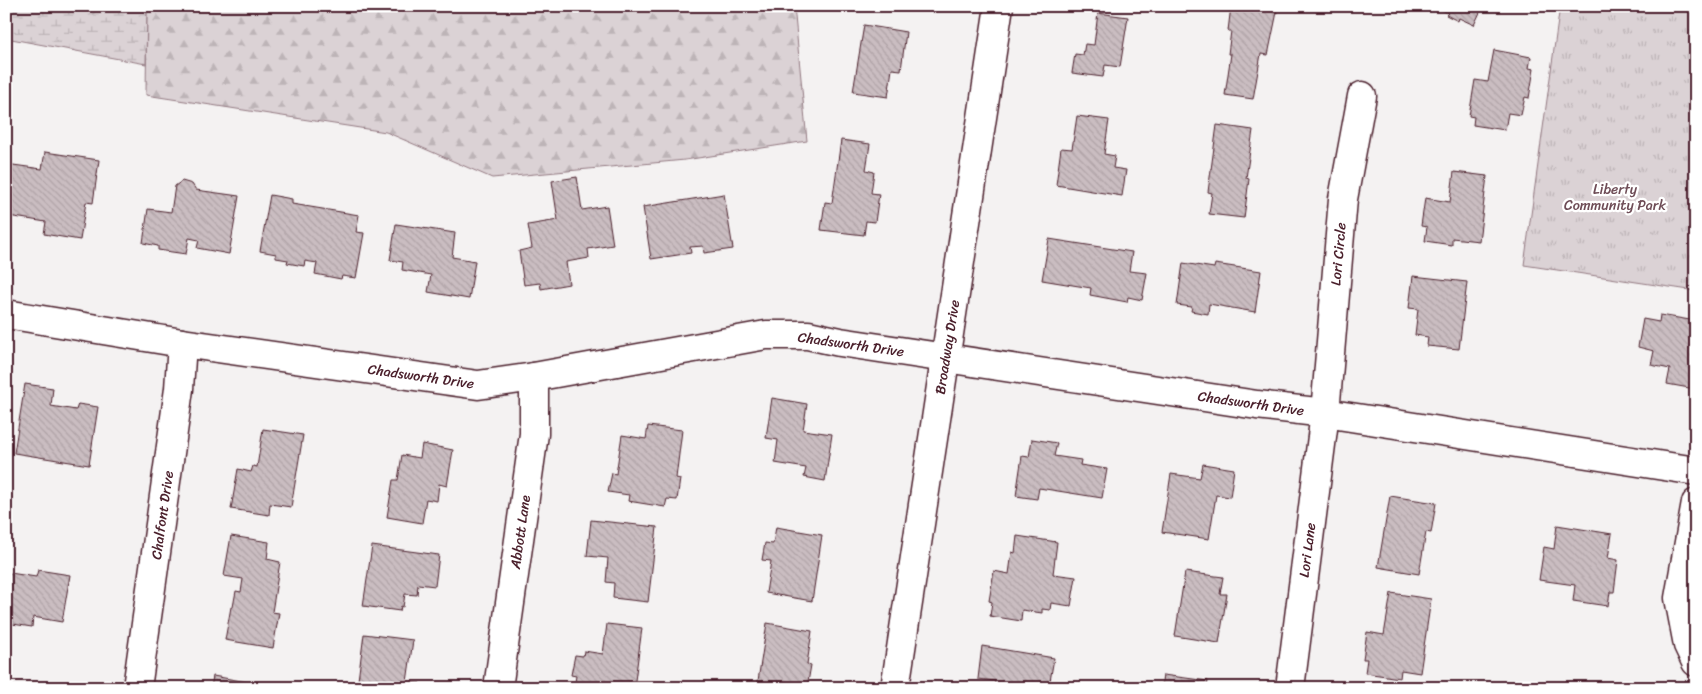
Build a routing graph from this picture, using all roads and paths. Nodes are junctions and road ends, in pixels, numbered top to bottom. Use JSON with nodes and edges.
{"nodes":[{"id":1,"x":999,"y":6,"type":"edge"},
{"id":2,"x":1362,"y":96,"type":"dead end"},
{"id":3,"x":6,"y":314,"type":"edge"},
{"id":4,"x":182,"y":342,"type":"junction"},
{"id":5,"x":945,"y":358,"type":"junction"},
{"id":6,"x":534,"y":377,"type":"junction"},
{"id":7,"x":1325,"y":413,"type":"junction"},
{"id":8,"x":1696,"y":471,"type":"edge"},
{"id":9,"x":1696,"y":503,"type":"edge"},
{"id":10,"x":1696,"y":662,"type":"edge"},
{"id":11,"x":137,"y":688,"type":"edge"},
{"id":12,"x":498,"y":688,"type":"edge"},
{"id":13,"x":895,"y":688,"type":"edge"},
{"id":14,"x":1290,"y":688,"type":"edge"}],
"edges":[{"from":1,"to":5,"type":"street","name":"Broadway Drive"},
{"from":2,"to":7,"type":"street","name":"Lori Circle"},
{"from":3,"to":4,"type":"street","name":"Chadsworth Drive"},
{"from":4,"to":6,"type":"street","name":"Chadsworth Drive"},
{"from":4,"to":11,"type":"street","name":"Chalfont Drive"},
{"from":5,"to":6,"type":"street","name":"Chadsworth Drive"},
{"from":5,"to":7,"type":"street","name":"Chadsworth Drive"},
{"from":5,"to":13,"type":"street","name":"Broadway Drive"},
{"from":6,"to":12,"type":"street","name":"Abbott Lane"},
{"from":7,"to":8,"type":"street","name":"Chadsworth Drive"},
{"from":7,"to":14,"type":"street","name":"Lori Lane"},
{"from":9,"to":10,"type":"street"}]}
